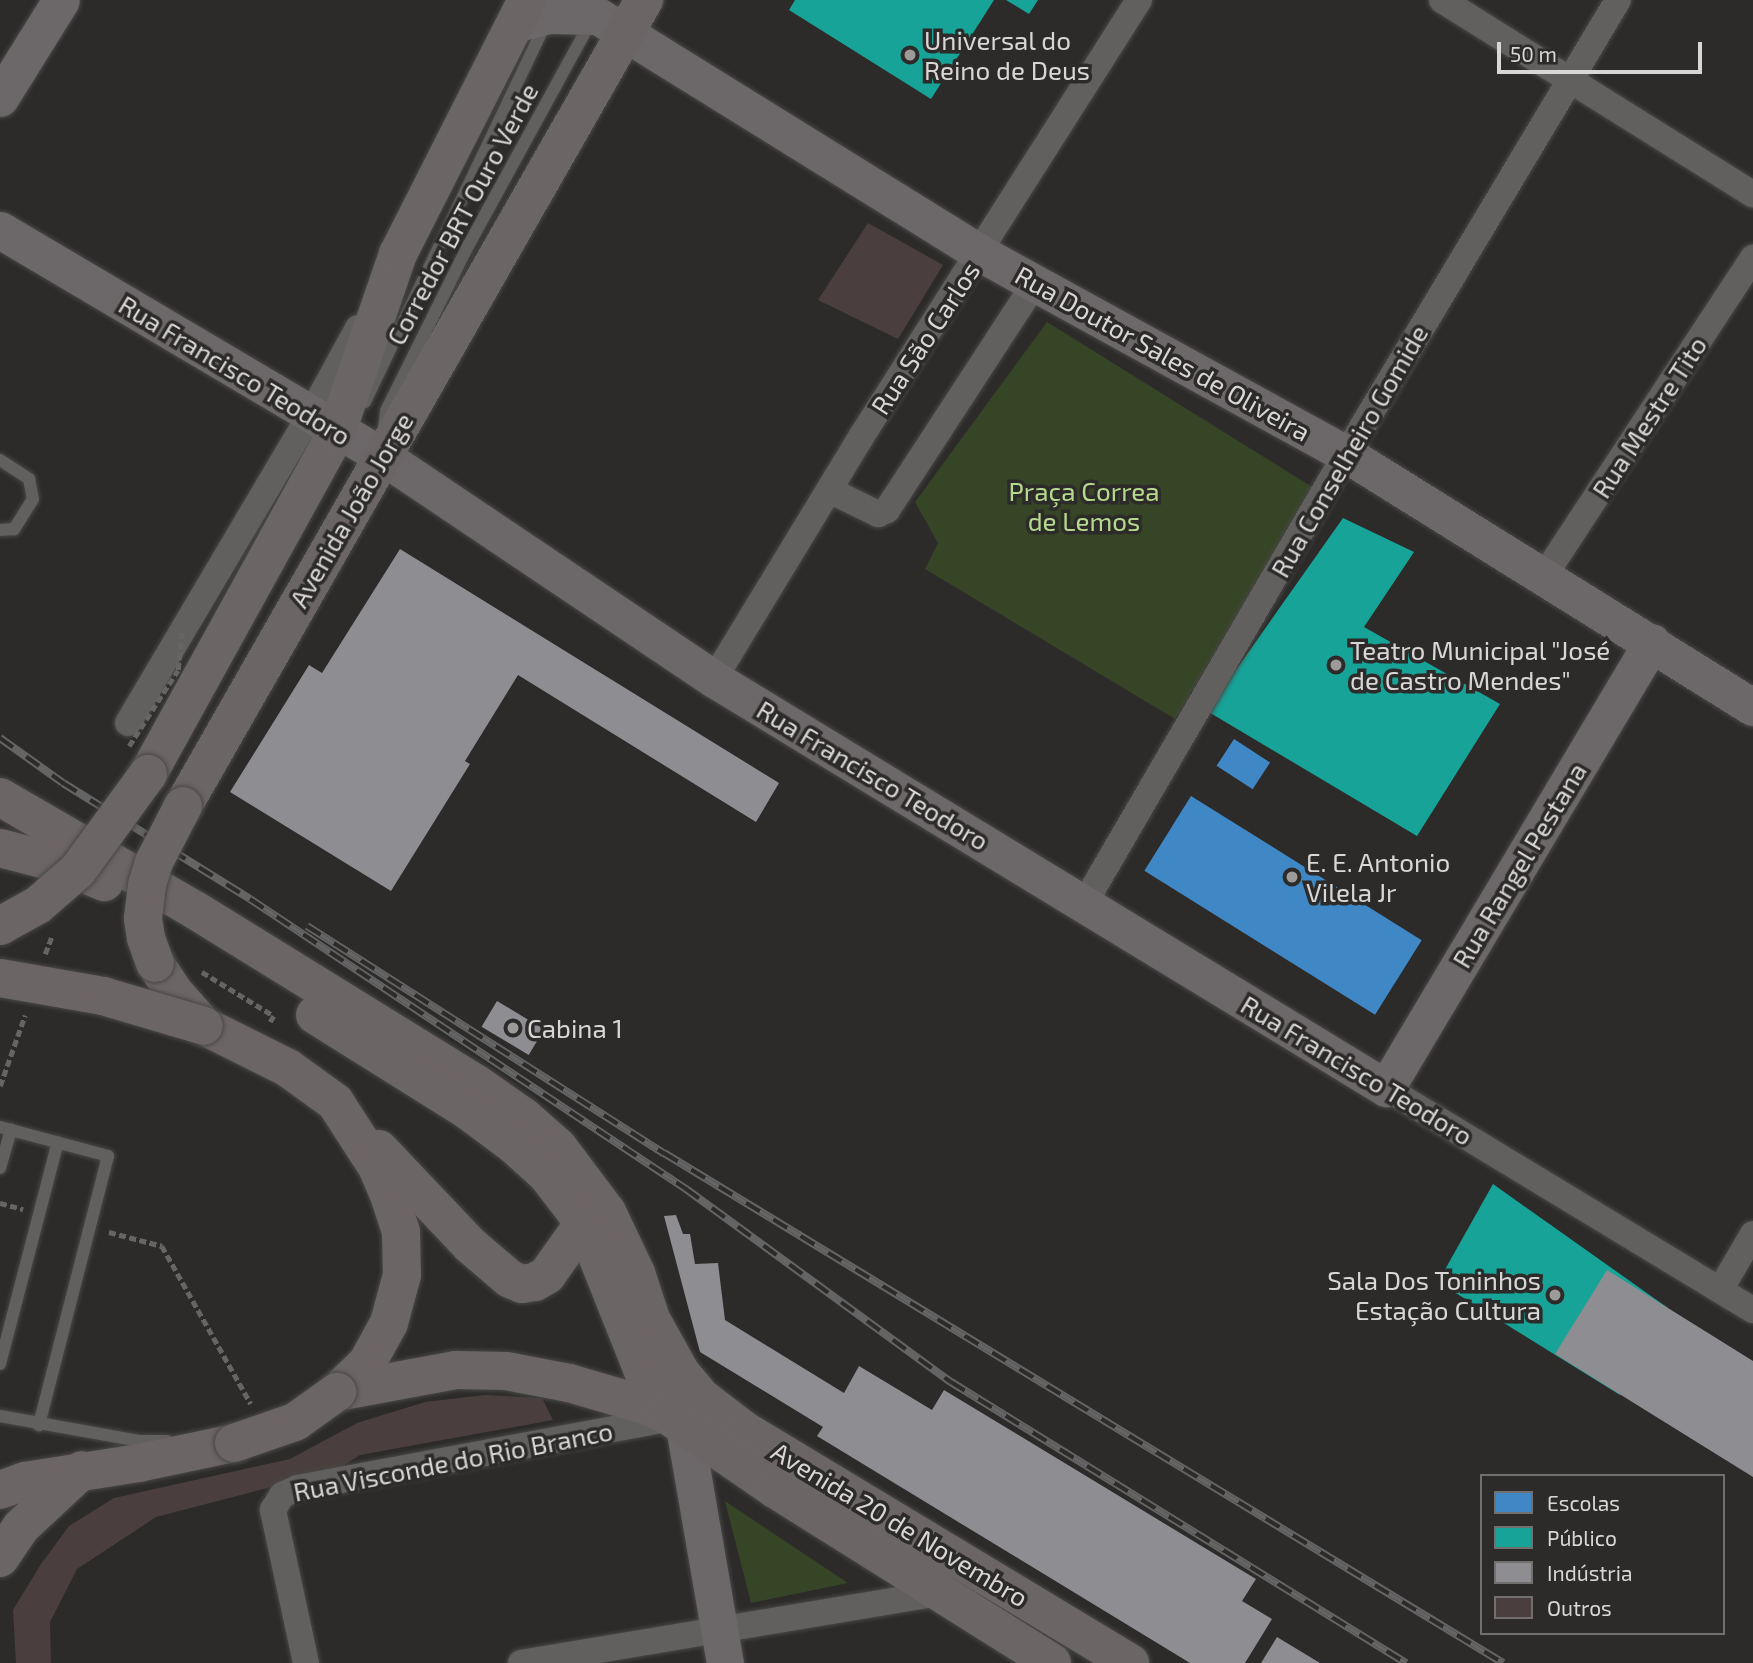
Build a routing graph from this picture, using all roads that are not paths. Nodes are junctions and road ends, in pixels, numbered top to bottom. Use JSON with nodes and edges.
{"nodes":[{"id":1,"x":61,"y":0,"type":"edge"},
{"id":2,"x":644,"y":0,"type":"edge"},
{"id":3,"x":1139,"y":0,"type":"edge"},
{"id":4,"x":1442,"y":0,"type":"edge"},
{"id":5,"x":1618,"y":0,"type":"edge"},
{"id":6,"x":568,"y":11,"type":"edge"},
{"id":7,"x":1569,"y":79,"type":"junction"},
{"id":8,"x":0,"y":98,"type":"edge"},
{"id":9,"x":1753,"y":194,"type":"edge"},
{"id":10,"x":0,"y":230,"type":"edge"},
{"id":11,"x":980,"y":253,"type":"junction"},
{"id":12,"x":1753,"y":258,"type":"edge"},
{"id":13,"x":1035,"y":283,"type":"junction"},
{"id":14,"x":324,"y":423,"type":"junction"},
{"id":15,"x":1346,"y":454,"type":"junction"},
{"id":16,"x":382,"y":456,"type":"junction"},
{"id":17,"x":0,"y":460,"type":"edge"},
{"id":18,"x":829,"y":490,"type":"junction"},
{"id":19,"x":0,"y":530,"type":"edge"},
{"id":20,"x":1544,"y":576,"type":"junction"},
{"id":21,"x":1652,"y":642,"type":"junction"},
{"id":22,"x":714,"y":679,"type":"junction"},
{"id":23,"x":1753,"y":707,"type":"edge"},
{"id":24,"x":128,"y":723,"type":"dead end"},
{"id":25,"x":0,"y":797,"type":"edge"},
{"id":26,"x":0,"y":848,"type":"edge"},
{"id":27,"x":1084,"y":904,"type":"junction"},
{"id":28,"x":0,"y":926,"type":"edge"},
{"id":29,"x":0,"y":978,"type":"edge"},
{"id":30,"x":204,"y":1026,"type":"junction"},
{"id":31,"x":1386,"y":1088,"type":"junction"},
{"id":32,"x":335,"y":1102,"type":"junction"},
{"id":33,"x":5,"y":1128,"type":"edge"},
{"id":34,"x":58,"y":1142,"type":"junction"},
{"id":35,"x":0,"y":1168,"type":"edge"},
{"id":36,"x":584,"y":1223,"type":"junction"},
{"id":37,"x":1753,"y":1234,"type":"edge"},
{"id":38,"x":1720,"y":1290,"type":"junction"},
{"id":39,"x":1753,"y":1310,"type":"edge"},
{"id":40,"x":0,"y":1364,"type":"edge"},
{"id":41,"x":337,"y":1392,"type":"junction"},
{"id":42,"x":0,"y":1416,"type":"edge"},
{"id":43,"x":674,"y":1420,"type":"junction"},
{"id":44,"x":39,"y":1424,"type":"junction"},
{"id":45,"x":234,"y":1443,"type":"junction"},
{"id":46,"x":82,"y":1470,"type":"junction"},
{"id":47,"x":18,"y":1480,"type":"edge"},
{"id":48,"x":0,"y":1558,"type":"edge"},
{"id":49,"x":940,"y":1593,"type":"junction"},
{"id":50,"x":722,"y":1647,"type":"edge"},
{"id":51,"x":306,"y":1663,"type":"edge"},
{"id":52,"x":521,"y":1663,"type":"edge"},
{"id":53,"x":1052,"y":1663,"type":"edge"},
{"id":54,"x":1130,"y":1663,"type":"edge"}],
"edges":[{"from":1,"to":8,"type":"street"},
{"from":2,"to":6,"type":"main road","name":"Avenida João Jorge"},
{"from":3,"to":11,"type":"street","name":"Rua São Carlos"},
{"from":4,"to":7,"type":"street"},
{"from":5,"to":7,"type":"street","name":"Rua Conselheiro Gomide"},
{"from":6,"to":11,"type":"street","name":"Rua Doutor Sales de Oliveira"},
{"from":6,"to":14,"type":"main road","name":"Avenida João Jorge"},
{"from":6,"to":14,"type":"lane","name":"Corredor BRT Ouro Verde"},
{"from":6,"to":16,"type":"main road","name":"Avenida João Jorge"},
{"from":7,"to":9,"type":"street"},
{"from":7,"to":15,"type":"street","name":"Rua Conselheiro Gomide"},
{"from":10,"to":14,"type":"street","name":"Rua Francisco Teodoro"},
{"from":11,"to":13,"type":"street","name":"Rua Doutor Sales de Oliveira"},
{"from":11,"to":18,"type":"street","name":"Rua São Carlos"},
{"from":12,"to":20,"type":"street","name":"Rua Mestre Tito"},
{"from":13,"to":15,"type":"street","name":"Rua Doutor Sales de Oliveira"},
{"from":13,"to":18,"type":"street"},
{"from":14,"to":16,"type":"street","name":"Rua Francisco Teodoro"},
{"from":14,"to":24,"type":"street","name":"Avenida João Jorge"},
{"from":14,"to":28,"type":"main road","name":"Avenida João Jorge","bridge":true},
{"from":15,"to":20,"type":"street","name":"Rua Doutor Sales de Oliveira"},
{"from":15,"to":27,"type":"street","name":"Rua Conselheiro Gomide"},
{"from":16,"to":22,"type":"street","name":"Rua Francisco Teodoro"},
{"from":16,"to":30,"type":"main road","name":"Avenida João Jorge","bridge":true},
{"from":17,"to":19,"type":"lane"},
{"from":18,"to":22,"type":"street","name":"Rua São Carlos"},
{"from":20,"to":21,"type":"street","name":"Rua Doutor Sales de Oliveira"},
{"from":21,"to":23,"type":"street","name":"Rua Doutor Sales de Oliveira"},
{"from":21,"to":31,"type":"street","name":"Rua Rangel Pestana"},
{"from":22,"to":27,"type":"street","name":"Rua Francisco Teodoro"},
{"from":25,"to":54,"type":"main road","name":"Avenida 20 de Novembro"},
{"from":26,"to":36,"type":"main road"},
{"from":27,"to":31,"type":"street","name":"Rua Francisco Teodoro"},
{"from":29,"to":30,"type":"main road","bridge":true},
{"from":30,"to":32,"type":"main road"},
{"from":31,"to":38,"type":"street","name":"Rua Francisco Teodoro"},
{"from":32,"to":36,"type":"main road"},
{"from":32,"to":41,"type":"main road"},
{"from":33,"to":34,"type":"lane"},
{"from":33,"to":35,"type":"lane"},
{"from":34,"to":40,"type":"lane"},
{"from":34,"to":44,"type":"lane"},
{"from":36,"to":43,"type":"main road"},
{"from":37,"to":38,"type":"street"},
{"from":38,"to":39,"type":"street","name":"Rua Francisco Teodoro"},
{"from":41,"to":43,"type":"main road"},
{"from":41,"to":45,"type":"main road","bridge":true},
{"from":42,"to":44,"type":"lane"},
{"from":43,"to":49,"type":"main road","name":"Avenida 20 de Novembro"},
{"from":43,"to":50,"type":"street"},
{"from":43,"to":51,"type":"street","name":"Rua Visconde do Rio Branco"},
{"from":44,"to":45,"type":"lane"},
{"from":45,"to":46,"type":"main road"},
{"from":46,"to":47,"type":"main road"},
{"from":46,"to":48,"type":"main road"},
{"from":49,"to":50,"type":"street"},
{"from":49,"to":53,"type":"main road","name":"Avenida 20 de Novembro"},
{"from":50,"to":52,"type":"street"}]}
